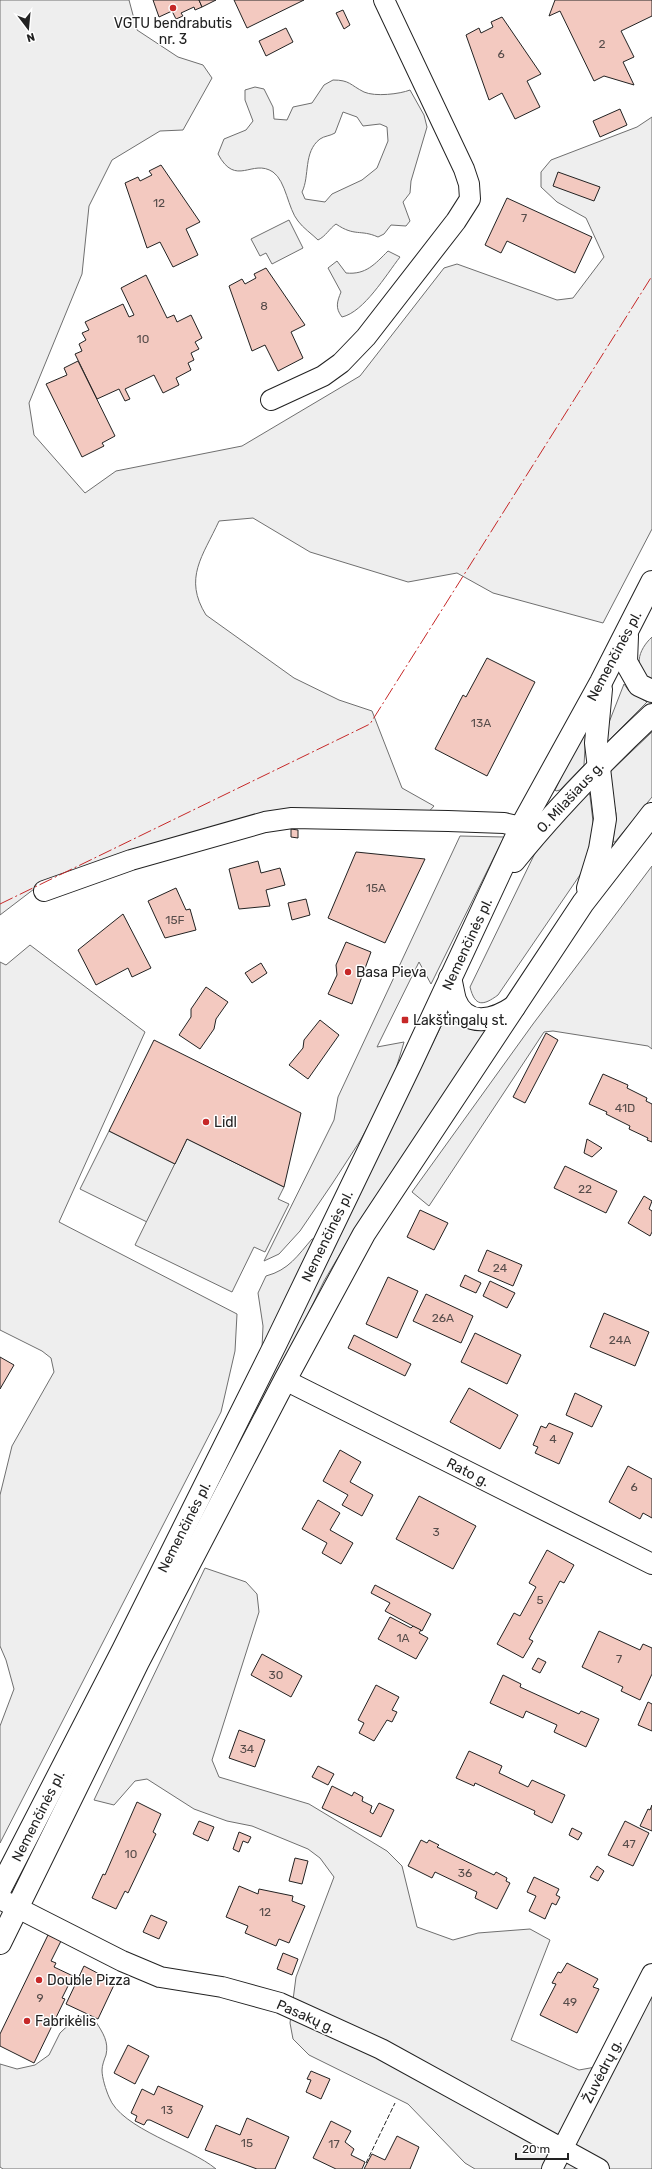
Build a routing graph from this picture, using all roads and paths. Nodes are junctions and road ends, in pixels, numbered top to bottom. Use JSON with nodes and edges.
{"nodes":[{"id":1,"x":384,"y":0,"type":"edge"},
{"id":2,"x":271,"y":400,"type":"dead end"},
{"id":3,"x":652,"y":582,"type":"edge"},
{"id":4,"x":627,"y":634,"type":"junction"},
{"id":5,"x":601,"y":682,"type":"junction"},
{"id":6,"x":652,"y":691,"type":"edge"},
{"id":7,"x":652,"y":715,"type":"edge"},
{"id":8,"x":597,"y":767,"type":"junction"},
{"id":9,"x":651,"y":816,"type":"edge"},
{"id":10,"x":521,"y":827,"type":"junction"},
{"id":11,"x":494,"y":886,"type":"junction"},
{"id":12,"x":44,"y":891,"type":"dead end"},
{"id":13,"x":583,"y":903,"type":"junction"},
{"id":14,"x":450,"y":978,"type":"junction"},
{"id":15,"x":517,"y":1004,"type":"junction"},
{"id":16,"x":285,"y":1380,"type":"junction"},
{"id":17,"x":652,"y":1564,"type":"edge"},
{"id":18,"x":0,"y":1889,"type":"edge"},
{"id":19,"x":9,"y":1903,"type":"edge"},
{"id":20,"x":0,"y":1943,"type":"edge"},
{"id":21,"x":652,"y":1974,"type":"edge"},
{"id":22,"x":562,"y":2147,"type":"junction"},
{"id":23,"x":552,"y":2169,"type":"edge"},
{"id":24,"x":599,"y":2169,"type":"edge"}],
"edges":[{"from":1,"to":2,"type":"street"},
{"from":3,"to":4,"type":"main road","name":"Nemenčinės pl."},
{"from":4,"to":5,"type":"main road","name":"Nemenčinės pl."},
{"from":4,"to":6,"type":"main road"},
{"from":5,"to":8,"type":"main road"},
{"from":5,"to":10,"type":"main road","name":"Nemenčinės pl."},
{"from":7,"to":8,"type":"main road","name":"O. Milašiaus g."},
{"from":8,"to":11,"type":"main road","name":"O. Milašiaus g."},
{"from":8,"to":13,"type":"main road"},
{"from":9,"to":13,"type":"main road"},
{"from":10,"to":11,"type":"main road","name":"Nemenčinės pl."},
{"from":10,"to":12,"type":"street"},
{"from":11,"to":14,"type":"main road","name":"Nemenčinės pl."},
{"from":13,"to":15,"type":"main road","name":"Nemenčinės pl."},
{"from":14,"to":15,"type":"main road"},
{"from":14,"to":18,"type":"main road","name":"Nemenčinės pl."},
{"from":15,"to":16,"type":"main road","name":"Nemenčinės pl."},
{"from":16,"to":17,"type":"street","name":"Rato g."},
{"from":16,"to":19,"type":"main road","name":"Nemenčinės pl."},
{"from":19,"to":20,"type":"main road","name":"Nemenčinės pl."},
{"from":19,"to":22,"type":"street","name":"Pasakų g."},
{"from":21,"to":22,"type":"street","name":"Žuvėdrų g."},
{"from":22,"to":23,"type":"street","name":"Žuvėdrų g."},
{"from":22,"to":24,"type":"street","name":"Pasakų g."}]}
